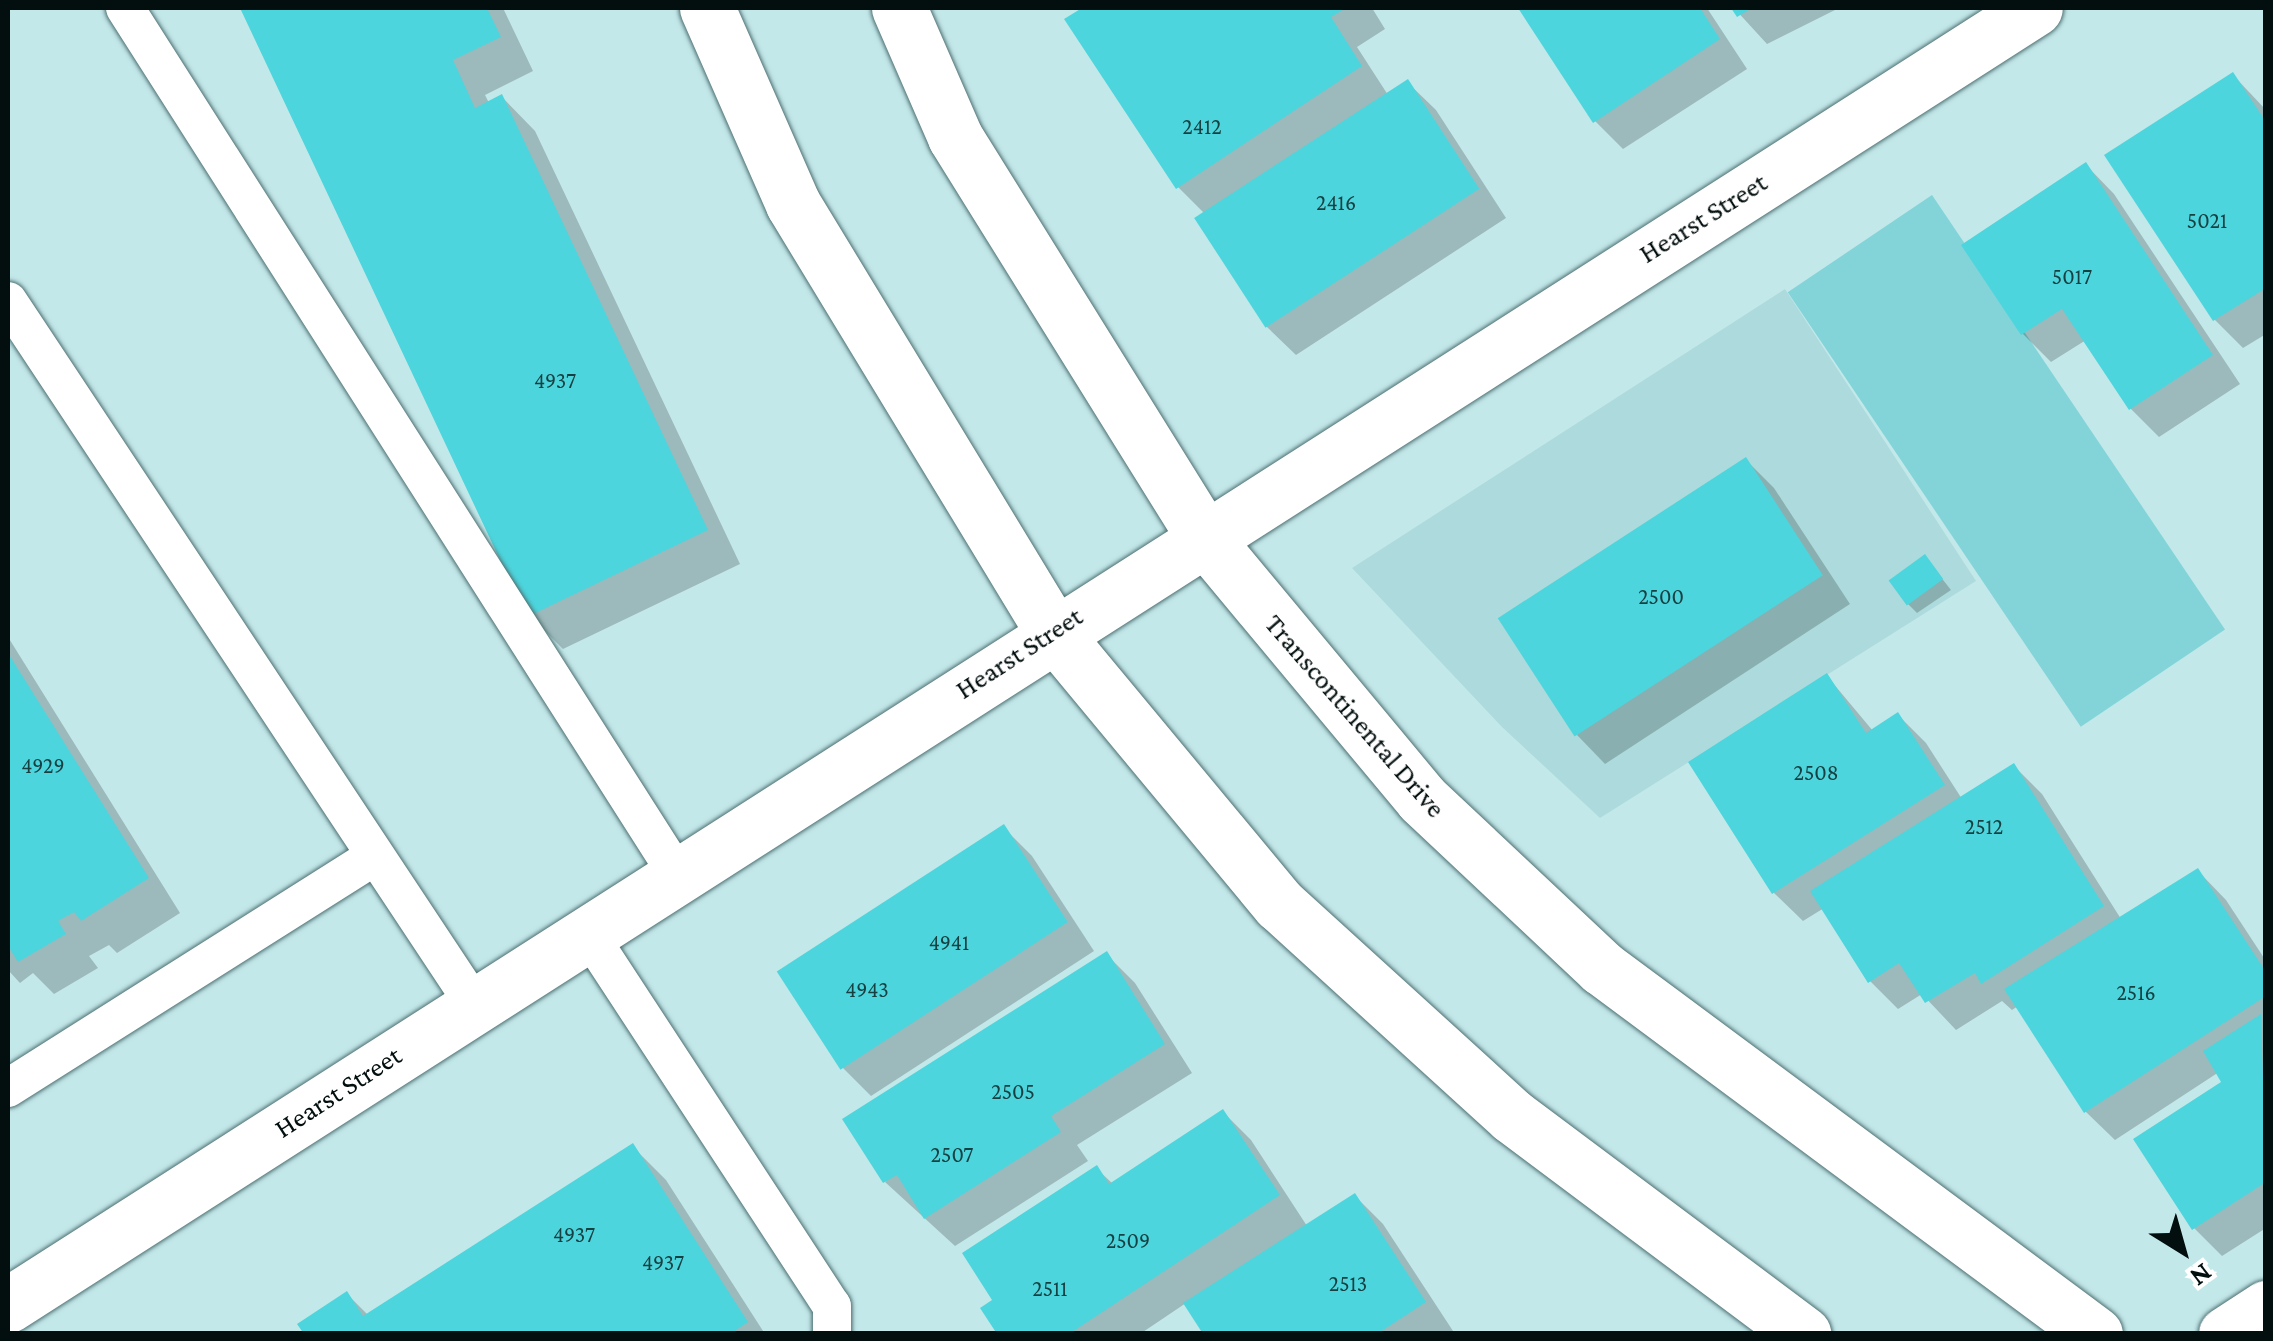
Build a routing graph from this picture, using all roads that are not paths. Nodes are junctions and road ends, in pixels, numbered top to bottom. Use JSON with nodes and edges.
{"nodes":[{"id":1,"x":124,"y":8,"type":"edge"},
{"id":2,"x":708,"y":8,"type":"edge"},
{"id":3,"x":899,"y":8,"type":"edge"},
{"id":4,"x":2035,"y":8,"type":"edge"},
{"id":5,"x":8,"y":302,"type":"edge"},
{"id":6,"x":1203,"y":536,"type":"junction"},
{"id":7,"x":1053,"y":632,"type":"junction"},
{"id":8,"x":375,"y":856,"type":"junction"},
{"id":9,"x":677,"y":874,"type":"junction"},
{"id":10,"x":587,"y":932,"type":"junction"},
{"id":11,"x":474,"y":1004,"type":"junction"},
{"id":12,"x":8,"y":1088,"type":"edge"},
{"id":13,"x":8,"y":1304,"type":"edge"},
{"id":14,"x":2266,"y":1308,"type":"edge"},
{"id":15,"x":832,"y":1320,"type":"edge"},
{"id":16,"x":1803,"y":1334,"type":"edge"},
{"id":17,"x":2095,"y":1334,"type":"edge"},
{"id":18,"x":2226,"y":1334,"type":"edge"}],
"edges":[{"from":1,"to":9,"type":"lane"},
{"from":2,"to":7,"type":"street"},
{"from":3,"to":6,"type":"street","name":"Transcontinental Drive"},
{"from":4,"to":6,"type":"street","name":"Hearst Street"},
{"from":5,"to":8,"type":"lane"},
{"from":6,"to":7,"type":"street","name":"Hearst Street"},
{"from":6,"to":17,"type":"street","name":"Transcontinental Drive"},
{"from":7,"to":9,"type":"street","name":"Hearst Street"},
{"from":7,"to":16,"type":"street"},
{"from":8,"to":11,"type":"lane"},
{"from":8,"to":12,"type":"lane"},
{"from":9,"to":10,"type":"street","name":"Hearst Street"},
{"from":10,"to":11,"type":"street","name":"Hearst Street"},
{"from":10,"to":15,"type":"lane"},
{"from":11,"to":13,"type":"street","name":"Hearst Street"},
{"from":14,"to":18,"type":"street"}]}
